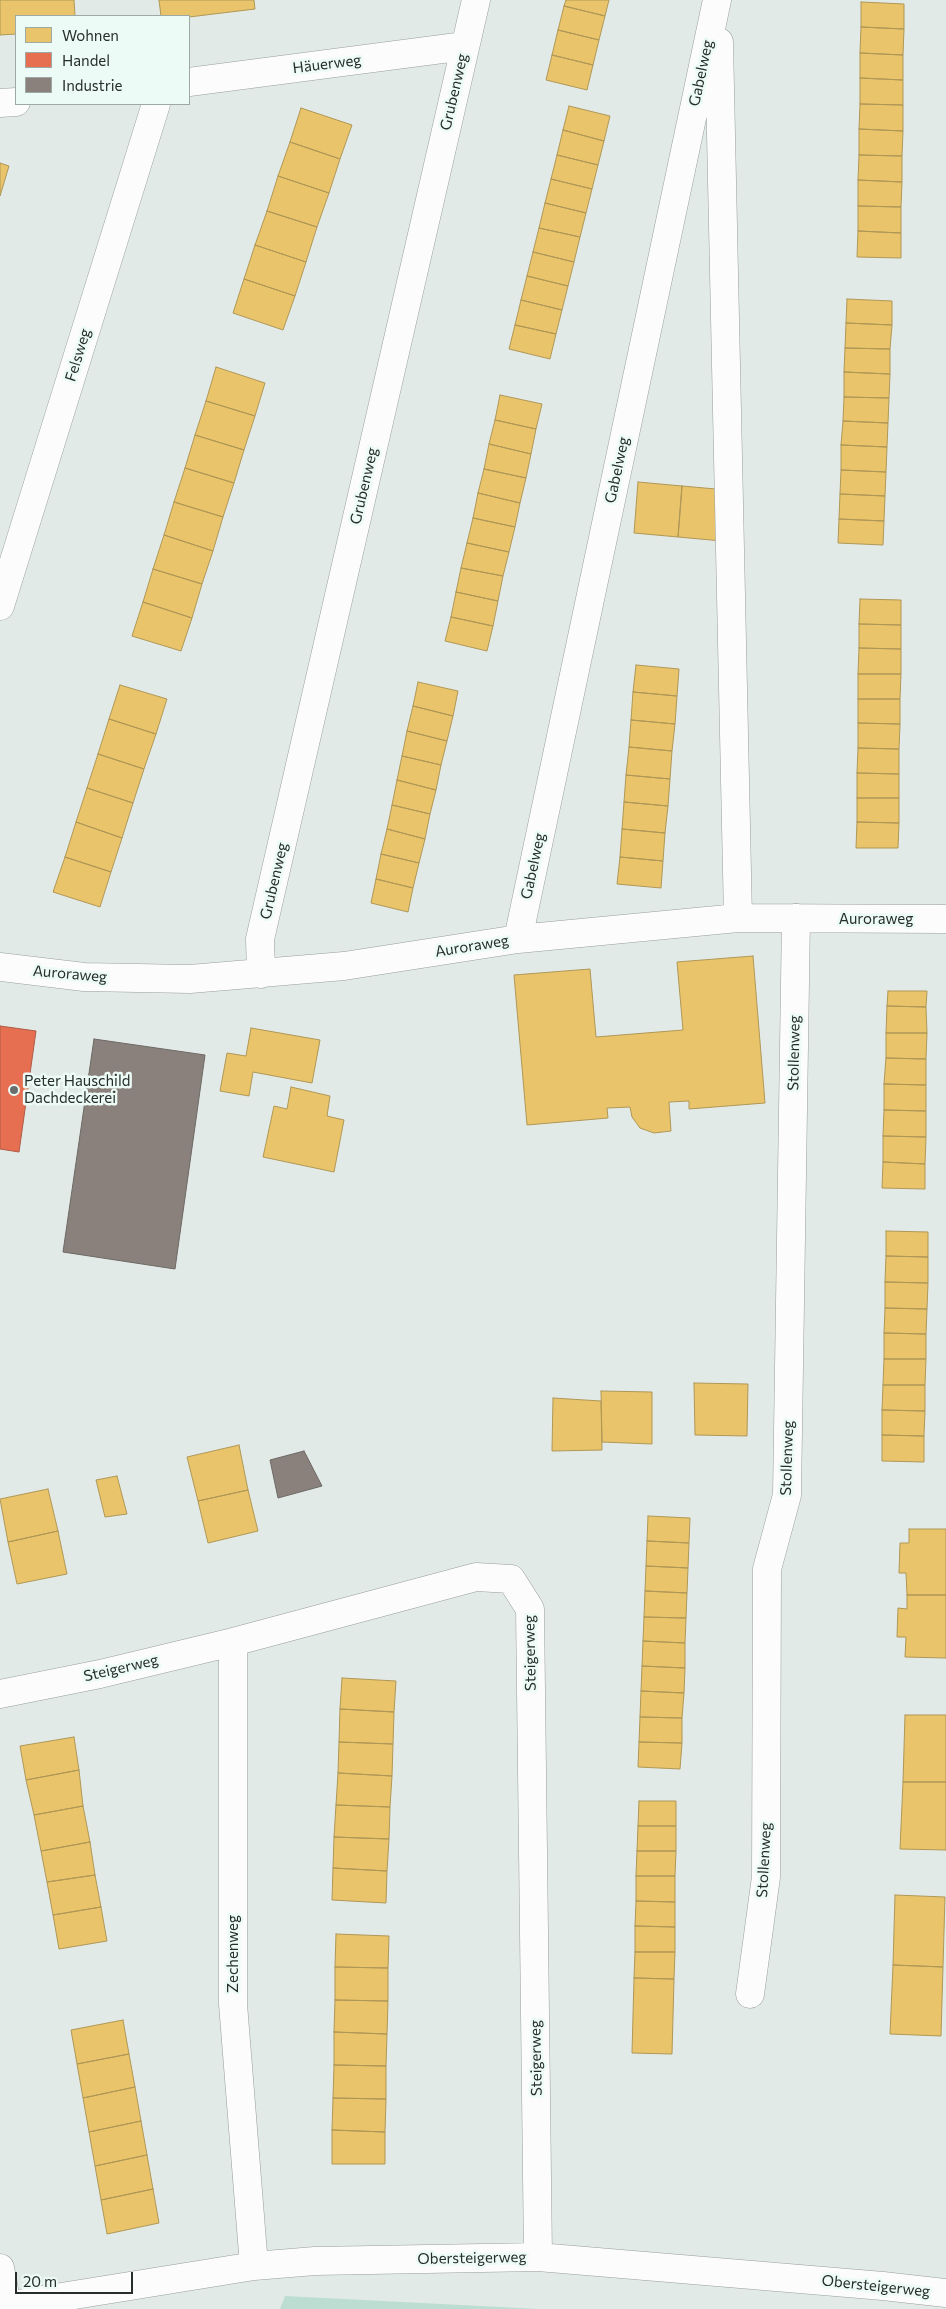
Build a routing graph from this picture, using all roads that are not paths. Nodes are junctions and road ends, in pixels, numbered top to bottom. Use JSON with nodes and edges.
{"nodes":[{"id":1,"x":476,"y":0,"type":"edge"},
{"id":2,"x":718,"y":0,"type":"edge"},
{"id":3,"x":465,"y":46,"type":"junction"},
{"id":4,"x":190,"y":82,"type":"edge"},
{"id":5,"x":15,"y":102,"type":"edge"},
{"id":6,"x":0,"y":103,"type":"edge"},
{"id":7,"x":156,"y":105,"type":"edge"},
{"id":8,"x":0,"y":606,"type":"edge"},
{"id":9,"x":738,"y":918,"type":"junction"},
{"id":10,"x":796,"y":918,"type":"junction"},
{"id":11,"x":946,"y":919,"type":"edge"},
{"id":12,"x":518,"y":939,"type":"junction"},
{"id":13,"x":0,"y":967,"type":"edge"},
{"id":14,"x":261,"y":974,"type":"junction"},
{"id":15,"x":233,"y":1642,"type":"junction"},
{"id":16,"x":0,"y":1694,"type":"edge"},
{"id":17,"x":750,"y":1994,"type":"dead end"},
{"id":18,"x":538,"y":2257,"type":"junction"},
{"id":19,"x":254,"y":2266,"type":"junction"},
{"id":20,"x":0,"y":2268,"type":"edge"},
{"id":21,"x":946,"y":2293,"type":"edge"},
{"id":22,"x":3,"y":2306,"type":"edge"}],
"edges":[{"from":1,"to":3,"type":"street","name":"Grubenweg"},
{"from":2,"to":9,"type":"street","name":"Gabelweg"},
{"from":2,"to":12,"type":"street","name":"Gabelweg"},
{"from":3,"to":4,"type":"street","name":"Häuerweg"},
{"from":3,"to":14,"type":"street","name":"Grubenweg"},
{"from":5,"to":6,"type":"street"},
{"from":7,"to":8,"type":"street","name":"Felsweg"},
{"from":9,"to":10,"type":"street","name":"Auroraweg"},
{"from":9,"to":12,"type":"street","name":"Auroraweg"},
{"from":10,"to":11,"type":"street","name":"Auroraweg"},
{"from":10,"to":17,"type":"street","name":"Stollenweg"},
{"from":12,"to":14,"type":"street","name":"Auroraweg"},
{"from":13,"to":14,"type":"street","name":"Auroraweg"},
{"from":15,"to":16,"type":"street","name":"Steigerweg"},
{"from":15,"to":18,"type":"street","name":"Steigerweg"},
{"from":15,"to":19,"type":"street","name":"Zechenweg"},
{"from":18,"to":19,"type":"street","name":"Obersteigerweg"},
{"from":18,"to":21,"type":"street","name":"Obersteigerweg"},
{"from":19,"to":22,"type":"street","name":"Obersteigerweg"},
{"from":20,"to":22,"type":"street"}]}
